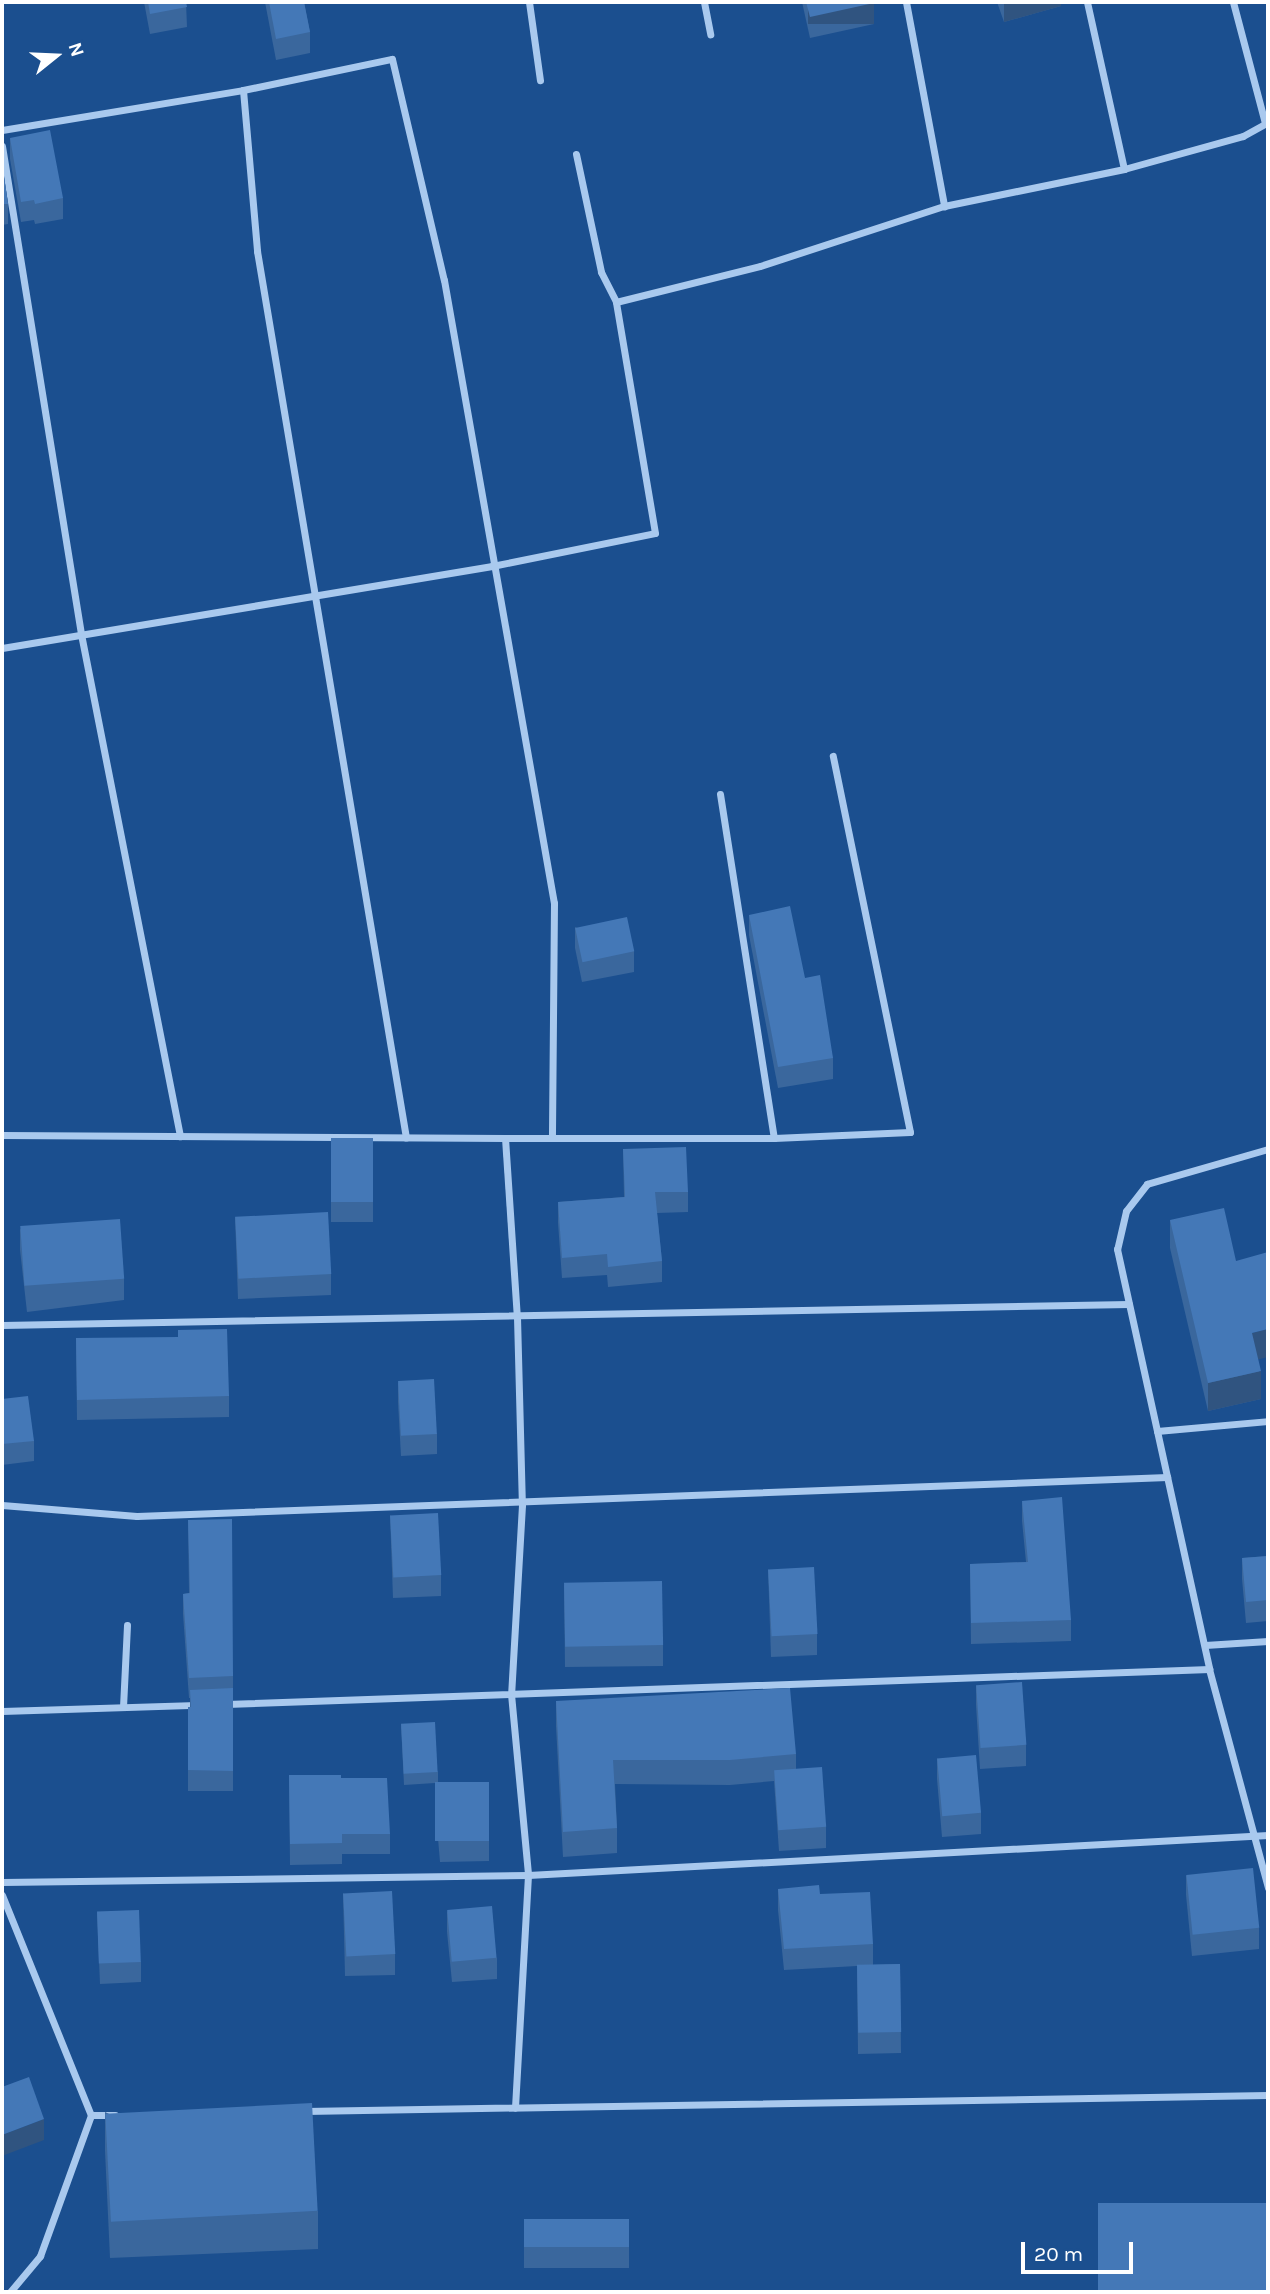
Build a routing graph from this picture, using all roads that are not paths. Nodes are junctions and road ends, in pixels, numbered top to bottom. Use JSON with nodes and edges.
{"nodes":[{"id":1,"x":529,"y":2,"type":"edge"},
{"id":2,"x":705,"y":2,"type":"edge"},
{"id":3,"x":906,"y":2,"type":"edge"},
{"id":4,"x":1087,"y":2,"type":"edge"},
{"id":5,"x":1233,"y":2,"type":"edge"},
{"id":6,"x":710,"y":34,"type":"dead end"},
{"id":7,"x":540,"y":80,"type":"dead end"},
{"id":8,"x":243,"y":90,"type":"junction"},
{"id":9,"x":1267,"y":123,"type":"edge"},
{"id":10,"x":2,"y":130,"type":"edge"},
{"id":11,"x":2,"y":146,"type":"edge"},
{"id":12,"x":576,"y":154,"type":"dead end"},
{"id":13,"x":1124,"y":169,"type":"junction"},
{"id":14,"x":944,"y":206,"type":"junction"},
{"id":15,"x":616,"y":302,"type":"junction"},
{"id":16,"x":492,"y":566,"type":"junction"},
{"id":17,"x":314,"y":596,"type":"junction"},
{"id":18,"x":81,"y":634,"type":"junction"},
{"id":19,"x":2,"y":648,"type":"edge"},
{"id":20,"x":833,"y":756,"type":"dead end"},
{"id":21,"x":720,"y":794,"type":"dead end"},
{"id":22,"x":2,"y":1135,"type":"edge"},
{"id":23,"x":180,"y":1136,"type":"junction"},
{"id":24,"x":406,"y":1138,"type":"junction"},
{"id":25,"x":505,"y":1138,"type":"junction"},
{"id":26,"x":552,"y":1138,"type":"junction"},
{"id":27,"x":774,"y":1138,"type":"junction"},
{"id":28,"x":1268,"y":1149,"type":"edge"},
{"id":29,"x":1129,"y":1304,"type":"junction"},
{"id":30,"x":517,"y":1317,"type":"junction"},
{"id":31,"x":2,"y":1325,"type":"edge"},
{"id":32,"x":1268,"y":1421,"type":"edge"},
{"id":33,"x":1157,"y":1431,"type":"junction"},
{"id":34,"x":1167,"y":1478,"type":"junction"},
{"id":35,"x":2,"y":1505,"type":"edge"},
{"id":36,"x":522,"y":1505,"type":"junction"},
{"id":37,"x":127,"y":1625,"type":"dead end"},
{"id":38,"x":1268,"y":1641,"type":"edge"},
{"id":39,"x":1205,"y":1645,"type":"junction"},
{"id":40,"x":1209,"y":1669,"type":"junction"},
{"id":41,"x":511,"y":1694,"type":"junction"},
{"id":42,"x":206,"y":1704,"type":"edge"},
{"id":43,"x":220,"y":1704,"type":"edge"},
{"id":44,"x":123,"y":1707,"type":"junction"},
{"id":45,"x":2,"y":1712,"type":"edge"},
{"id":46,"x":1268,"y":1835,"type":"edge"},
{"id":47,"x":1251,"y":1836,"type":"junction"},
{"id":48,"x":528,"y":1875,"type":"junction"},
{"id":49,"x":2,"y":1882,"type":"edge"},
{"id":50,"x":1268,"y":1888,"type":"edge"},
{"id":51,"x":2,"y":1895,"type":"edge"},
{"id":52,"x":1268,"y":2095,"type":"edge"},
{"id":53,"x":515,"y":2108,"type":"junction"},
{"id":54,"x":296,"y":2111,"type":"edge"},
{"id":55,"x":132,"y":2114,"type":"edge"},
{"id":56,"x":91,"y":2115,"type":"junction"},
{"id":57,"x":9,"y":2292,"type":"edge"}],
"edges":[{"from":1,"to":7,"type":"street"},
{"from":2,"to":6,"type":"street"},
{"from":3,"to":14,"type":"street"},
{"from":4,"to":13,"type":"street"},
{"from":5,"to":9,"type":"street"},
{"from":8,"to":10,"type":"street"},
{"from":8,"to":16,"type":"street"},
{"from":8,"to":17,"type":"street"},
{"from":9,"to":13,"type":"street"},
{"from":11,"to":18,"type":"street"},
{"from":12,"to":15,"type":"street"},
{"from":13,"to":14,"type":"street"},
{"from":14,"to":15,"type":"street"},
{"from":15,"to":16,"type":"street"},
{"from":16,"to":17,"type":"street"},
{"from":16,"to":26,"type":"street"},
{"from":17,"to":18,"type":"street"},
{"from":17,"to":24,"type":"street"},
{"from":18,"to":19,"type":"street"},
{"from":18,"to":23,"type":"street"},
{"from":20,"to":27,"type":"street"},
{"from":21,"to":27,"type":"street"},
{"from":22,"to":23,"type":"street"},
{"from":23,"to":24,"type":"street"},
{"from":24,"to":25,"type":"street"},
{"from":25,"to":26,"type":"street"},
{"from":25,"to":30,"type":"street"},
{"from":26,"to":27,"type":"street"},
{"from":28,"to":29,"type":"street"},
{"from":29,"to":30,"type":"street"},
{"from":29,"to":33,"type":"street"},
{"from":30,"to":31,"type":"street"},
{"from":30,"to":36,"type":"street"},
{"from":32,"to":33,"type":"street"},
{"from":33,"to":34,"type":"street"},
{"from":34,"to":36,"type":"street"},
{"from":34,"to":39,"type":"street"},
{"from":35,"to":36,"type":"street"},
{"from":36,"to":41,"type":"street"},
{"from":37,"to":44,"type":"street"},
{"from":38,"to":39,"type":"street"},
{"from":39,"to":40,"type":"street"},
{"from":40,"to":41,"type":"street"},
{"from":40,"to":47,"type":"street"},
{"from":41,"to":43,"type":"street"},
{"from":41,"to":48,"type":"street"},
{"from":42,"to":44,"type":"street"},
{"from":44,"to":45,"type":"street"},
{"from":46,"to":47,"type":"street"},
{"from":47,"to":48,"type":"street"},
{"from":47,"to":50,"type":"street"},
{"from":48,"to":49,"type":"street"},
{"from":48,"to":53,"type":"street"},
{"from":51,"to":56,"type":"street"},
{"from":52,"to":53,"type":"street"},
{"from":53,"to":54,"type":"street"},
{"from":55,"to":56,"type":"street"},
{"from":56,"to":57,"type":"street"}]}
